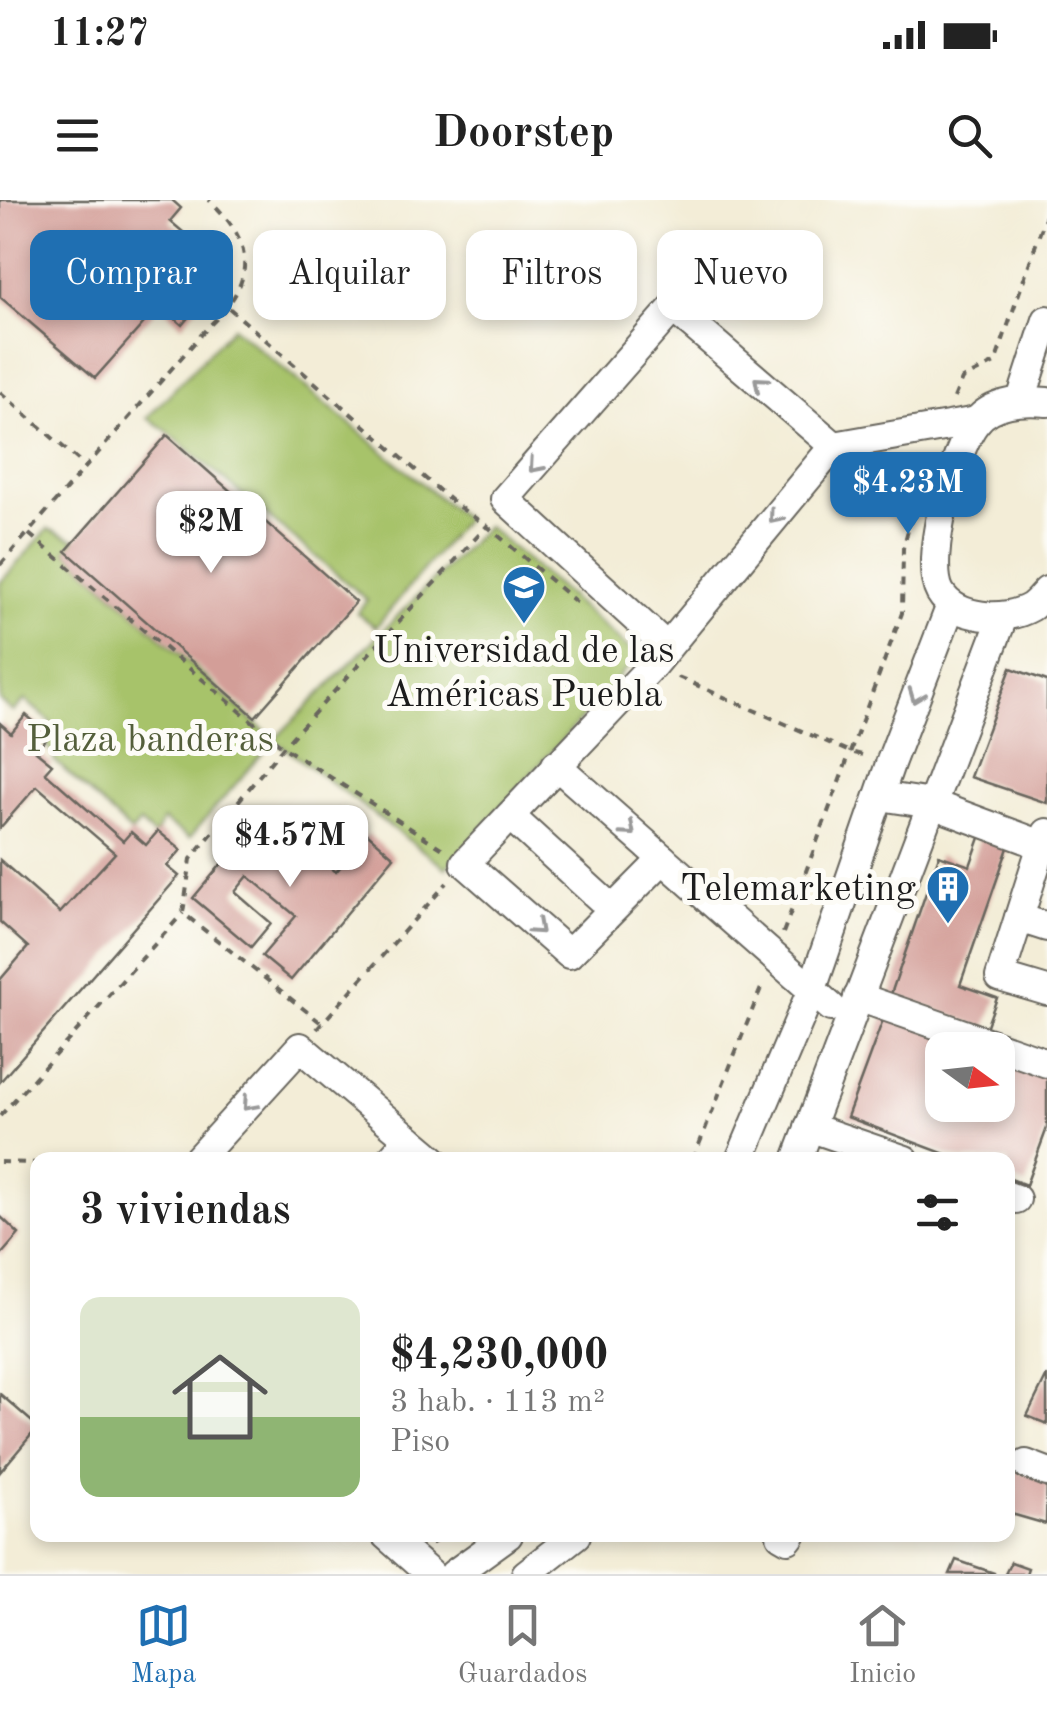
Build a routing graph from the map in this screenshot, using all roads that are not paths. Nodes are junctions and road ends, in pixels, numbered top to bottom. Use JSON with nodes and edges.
{"nodes":[{"id":1,"x":1047,"y":320,"type":"edge"},
{"id":2,"x":1034,"y":401,"type":"edge"},
{"id":3,"x":977,"y":421,"type":"junction"},
{"id":4,"x":834,"y":446,"type":"junction"},
{"id":5,"x":1047,"y":590,"type":"edge"},
{"id":6,"x":951,"y":605,"type":"junction"},
{"id":7,"x":1003,"y":617,"type":"junction"},
{"id":8,"x":667,"y":647,"type":"junction"},
{"id":9,"x":556,"y":766,"type":"junction"},
{"id":10,"x":880,"y":796,"type":"junction"},
{"id":11,"x":932,"y":804,"type":"junction"},
{"id":12,"x":510,"y":816,"type":"junction"},
{"id":13,"x":1045,"y":839,"type":"edge"},
{"id":14,"x":663,"y":859,"type":"junction"},
{"id":15,"x":612,"y":909,"type":"junction"},
{"id":16,"x":1019,"y":918,"type":"junction"},
{"id":17,"x":1047,"y":926,"type":"edge"},
{"id":18,"x":879,"y":944,"type":"junction"},
{"id":19,"x":1047,"y":991,"type":"edge"},
{"id":20,"x":858,"y":997,"type":"junction"},
{"id":21,"x":821,"y":999,"type":"junction"},
{"id":22,"x":1047,"y":1062,"type":"edge"},
{"id":23,"x":809,"y":1127,"type":"junction"},
{"id":24,"x":400,"y":1149,"type":"edge"},
{"id":25,"x":205,"y":1152,"type":"edge"},
{"id":26,"x":743,"y":1152,"type":"edge"},
{"id":27,"x":800,"y":1152,"type":"edge"},
{"id":28,"x":882,"y":1152,"type":"edge"},
{"id":29,"x":394,"y":1542,"type":"edge"},
{"id":30,"x":498,"y":1542,"type":"edge"},
{"id":31,"x":567,"y":1542,"type":"edge"},
{"id":32,"x":430,"y":1574,"type":"edge"},
{"id":33,"x":454,"y":1574,"type":"edge"},
{"id":34,"x":526,"y":1574,"type":"edge"}],
"edges":[{"from":1,"to":2,"type":"street"},
{"from":2,"to":3,"type":"street"},
{"from":3,"to":4,"type":"street"},
{"from":3,"to":6,"type":"street"},
{"from":4,"to":8,"type":"street","one_way":true},
{"from":4,"to":8,"type":"street","one_way":true},
{"from":5,"to":7,"type":"street"},
{"from":6,"to":7,"type":"street"},
{"from":6,"to":10,"type":"street","one_way":true},
{"from":7,"to":11,"type":"street"},
{"from":8,"to":9,"type":"street"},
{"from":9,"to":12,"type":"street"},
{"from":9,"to":14,"type":"street","one_way":true},
{"from":10,"to":11,"type":"street"},
{"from":10,"to":21,"type":"street"},
{"from":11,"to":13,"type":"street"},
{"from":11,"to":18,"type":"street"},
{"from":12,"to":15,"type":"street"},
{"from":12,"to":15,"type":"street","one_way":true},
{"from":13,"to":16,"type":"street"},
{"from":14,"to":15,"type":"street"},
{"from":14,"to":21,"type":"street"},
{"from":16,"to":17,"type":"street"},
{"from":16,"to":19,"type":"street"},
{"from":18,"to":20,"type":"street"},
{"from":18,"to":21,"type":"street"},
{"from":20,"to":22,"type":"street"},
{"from":20,"to":23,"type":"street"},
{"from":21,"to":26,"type":"street"},
{"from":23,"to":27,"type":"street"},
{"from":23,"to":28,"type":"street"},
{"from":24,"to":25,"type":"street","one_way":true},
{"from":29,"to":32,"type":"street"},
{"from":30,"to":33,"type":"street"},
{"from":31,"to":34,"type":"street"}]}
